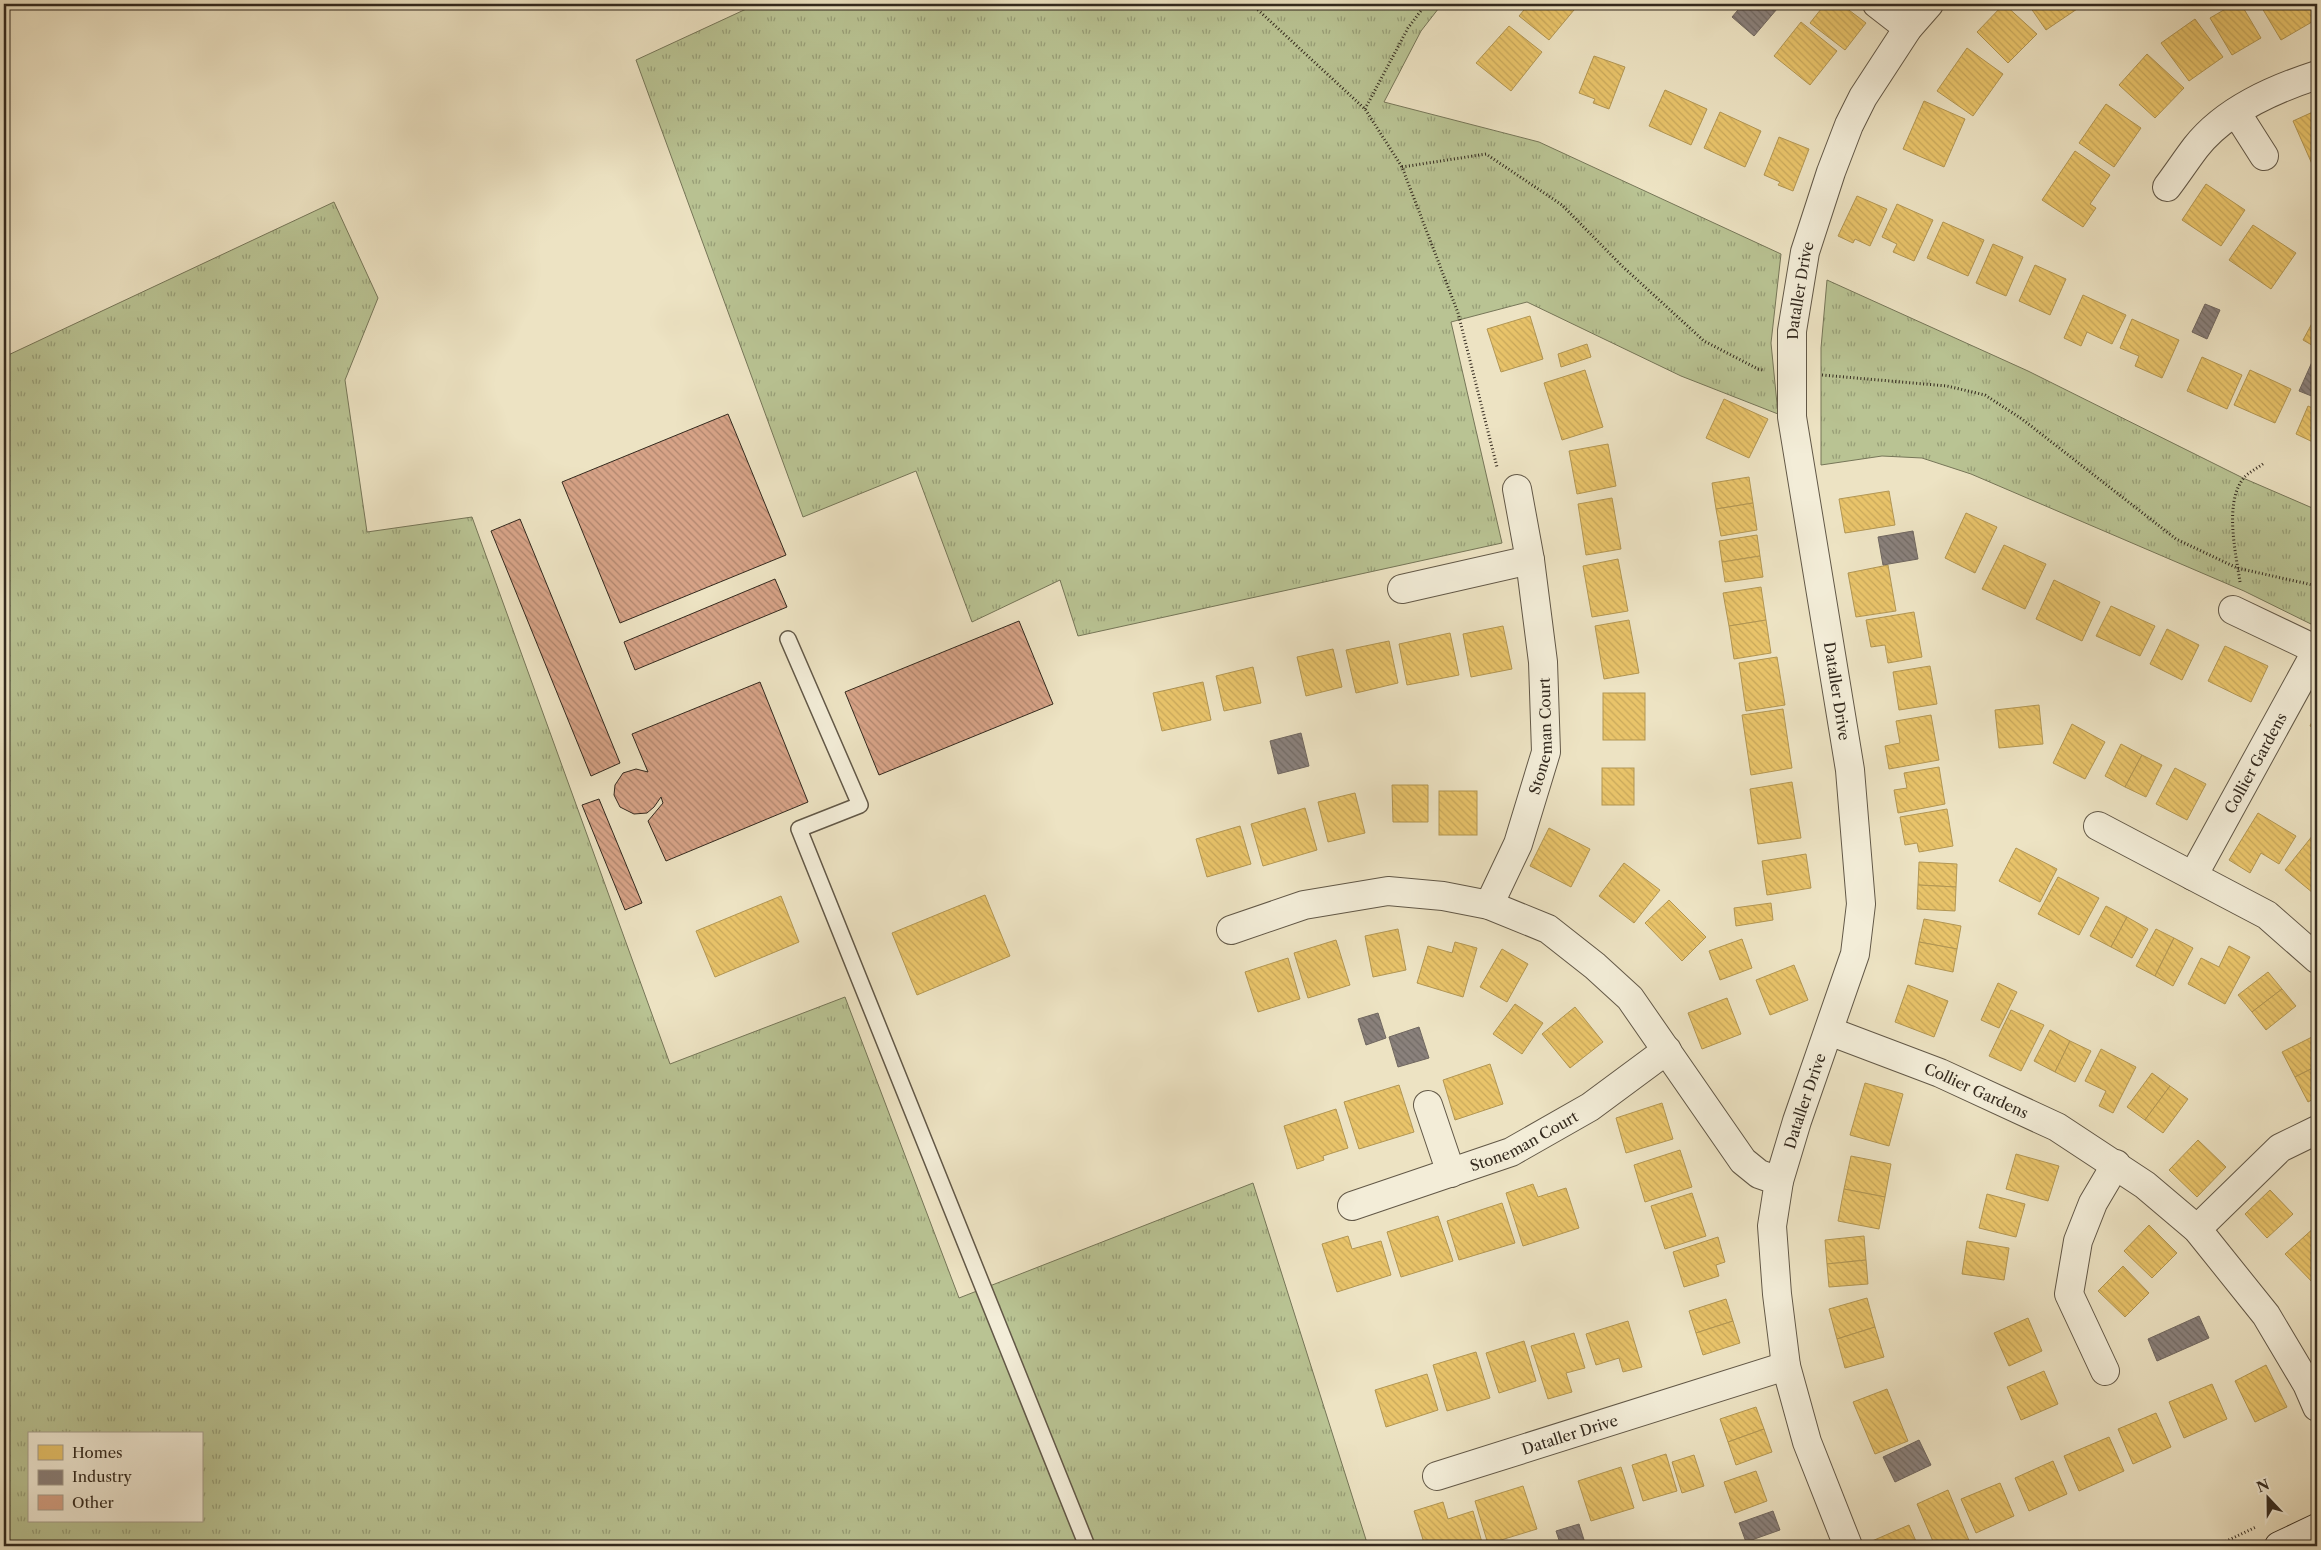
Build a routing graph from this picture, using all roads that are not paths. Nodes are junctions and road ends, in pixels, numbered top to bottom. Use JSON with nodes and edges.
{"nodes":[{"id":1,"x":1877,"y":4,"type":"edge"},
{"id":2,"x":1929,"y":4,"type":"edge"},
{"id":3,"x":1908,"y":28,"type":"junction"},
{"id":4,"x":2317,"y":75,"type":"edge"},
{"id":5,"x":2236,"y":112,"type":"junction"},
{"id":6,"x":2264,"y":156,"type":"dead end"},
{"id":7,"x":2167,"y":187,"type":"dead end"},
{"id":8,"x":1517,"y":489,"type":"road end"},
{"id":9,"x":1530,"y":560,"type":"junction"},
{"id":10,"x":1402,"y":589,"type":"dead end"},
{"id":11,"x":2233,"y":610,"type":"road end"},
{"id":12,"x":788,"y":638,"type":"dead end"},
{"id":13,"x":2317,"y":650,"type":"edge"},
{"id":14,"x":2098,"y":826,"type":"dead end"},
{"id":15,"x":2193,"y":876,"type":"junction"},
{"id":16,"x":1489,"y":905,"type":"junction"},
{"id":17,"x":1231,"y":930,"type":"dead end"},
{"id":18,"x":2317,"y":959,"type":"edge"},
{"id":19,"x":1829,"y":1031,"type":"junction"},
{"id":20,"x":1667,"y":1050,"type":"junction"},
{"id":21,"x":1428,"y":1105,"type":"dead end"},
{"id":22,"x":2317,"y":1130,"type":"edge"},
{"id":23,"x":2116,"y":1164,"type":"junction"},
{"id":24,"x":1450,"y":1173,"type":"junction"},
{"id":25,"x":1779,"y":1181,"type":"junction"},
{"id":26,"x":1352,"y":1206,"type":"dead end"},
{"id":27,"x":2197,"y":1230,"type":"junction"},
{"id":28,"x":1786,"y":1366,"type":"junction"},
{"id":29,"x":2105,"y":1371,"type":"dead end"},
{"id":30,"x":2317,"y":1407,"type":"edge"},
{"id":31,"x":1437,"y":1476,"type":"dead end"},
{"id":32,"x":2317,"y":1528,"type":"edge"},
{"id":33,"x":1087,"y":1546,"type":"edge"},
{"id":34,"x":1848,"y":1546,"type":"edge"},
{"id":35,"x":2279,"y":1546,"type":"edge"}],
"edges":[{"from":1,"to":3,"type":"street"},
{"from":2,"to":3,"type":"street","name":"Dataller Drive"},
{"from":3,"to":19,"type":"street","name":"Dataller Drive"},
{"from":4,"to":5,"type":"street"},
{"from":5,"to":6,"type":"street"},
{"from":5,"to":7,"type":"street"},
{"from":8,"to":9,"type":"street","name":"Stoneman Court"},
{"from":9,"to":10,"type":"street"},
{"from":9,"to":16,"type":"street","name":"Stoneman Court"},
{"from":11,"to":13,"type":"street","name":"Collier Gardens"},
{"from":12,"to":33,"type":"lane"},
{"from":13,"to":15,"type":"street","name":"Collier Gardens"},
{"from":14,"to":15,"type":"street"},
{"from":15,"to":18,"type":"street"},
{"from":16,"to":17,"type":"street"},
{"from":16,"to":20,"type":"street"},
{"from":19,"to":23,"type":"street","name":"Collier Gardens"},
{"from":19,"to":25,"type":"street","name":"Dataller Drive"},
{"from":20,"to":24,"type":"street","name":"Stoneman Court"},
{"from":20,"to":25,"type":"street"},
{"from":21,"to":24,"type":"street","name":"Stoneman Court"},
{"from":22,"to":27,"type":"street"},
{"from":23,"to":27,"type":"street","name":"Collier Gardens"},
{"from":23,"to":29,"type":"street"},
{"from":24,"to":26,"type":"street","name":"Stoneman Court"},
{"from":25,"to":28,"type":"street","name":"Dataller Drive"},
{"from":27,"to":30,"type":"street","name":"Collier Gardens"},
{"from":28,"to":31,"type":"street","name":"Dataller Drive"},
{"from":28,"to":34,"type":"street","name":"Dataller Drive"},
{"from":32,"to":35,"type":"street"}]}
